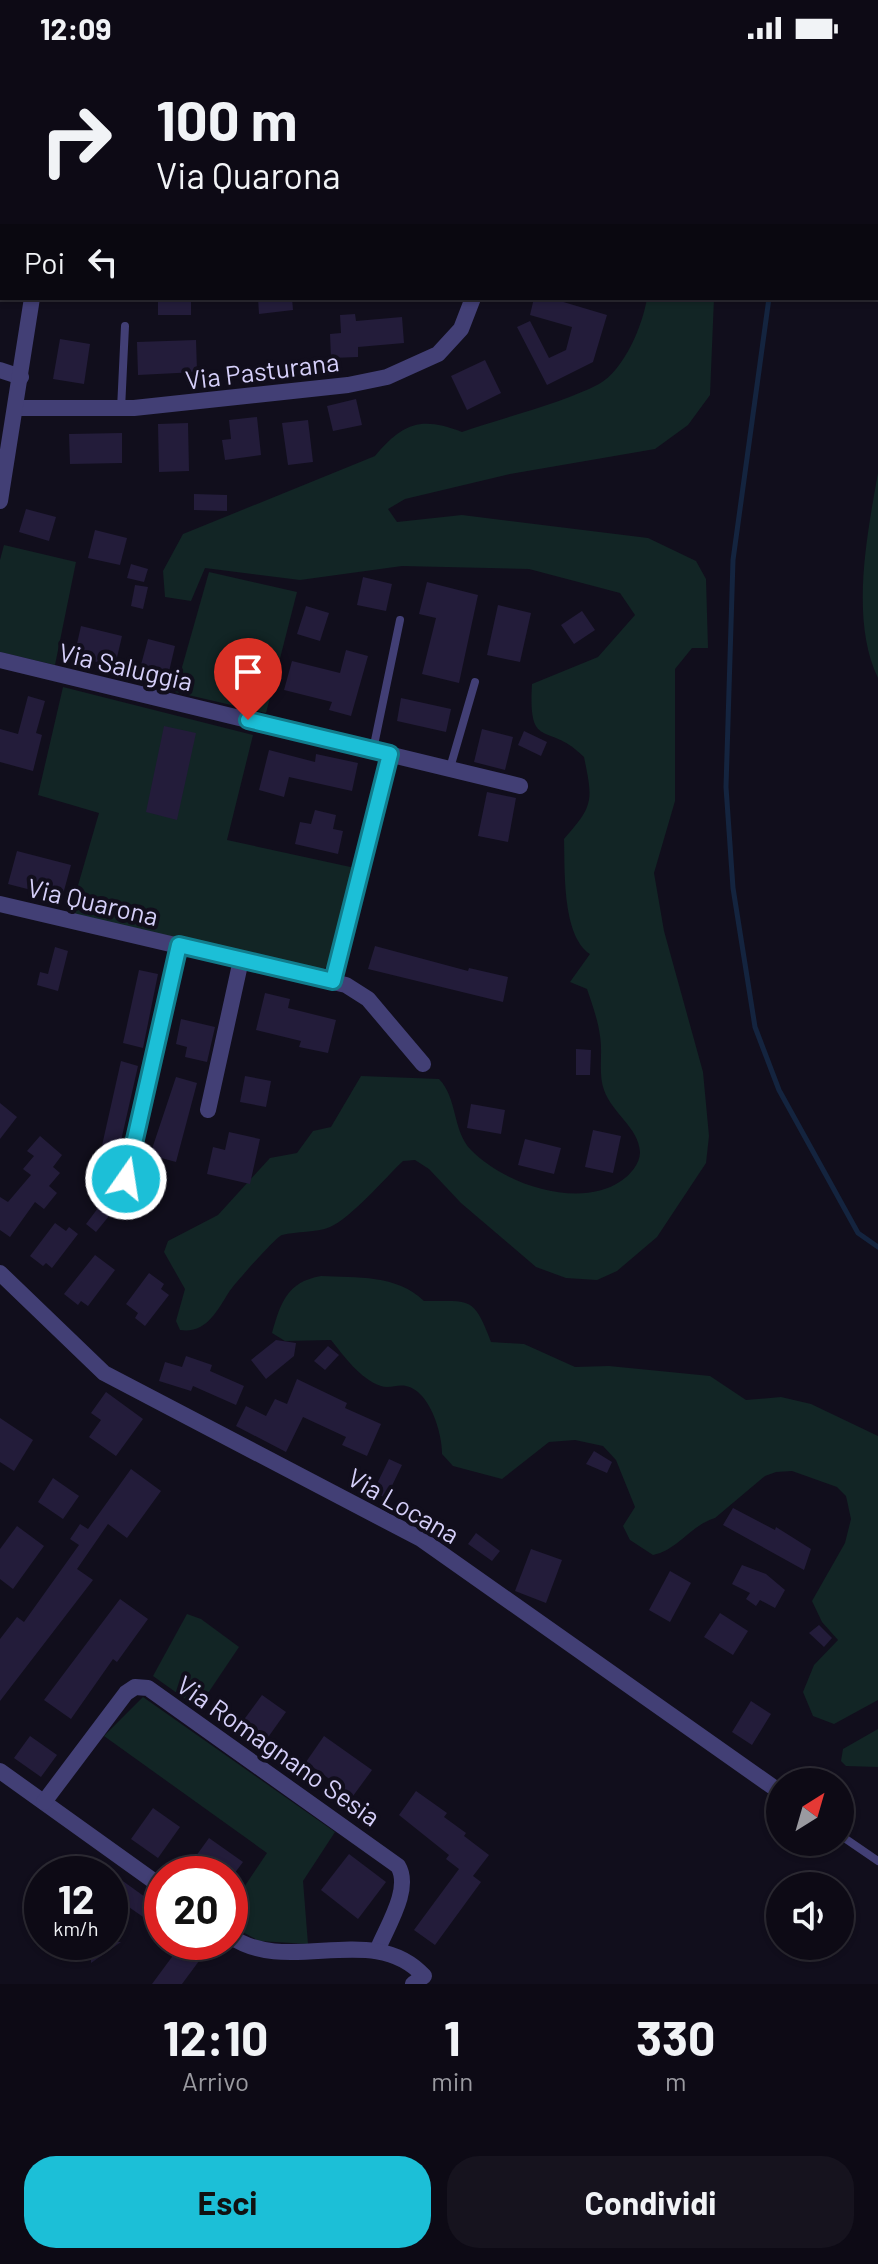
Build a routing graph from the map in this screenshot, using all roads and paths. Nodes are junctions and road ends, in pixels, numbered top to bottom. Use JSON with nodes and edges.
{"nodes":[{"id":1,"x":32,"y":300,"type":"edge"},
{"id":2,"x":472,"y":300,"type":"edge"},
{"id":3,"x":125,"y":326,"type":"dead end"},
{"id":4,"x":0,"y":370,"type":"edge"},
{"id":5,"x":21,"y":377,"type":"junction"},
{"id":6,"x":17,"y":408,"type":"junction"},
{"id":7,"x":121,"y":409,"type":"junction"},
{"id":8,"x":3,"y":470,"type":"edge"},
{"id":9,"x":0,"y":501,"type":"edge"},
{"id":10,"x":400,"y":620,"type":"dead end"},
{"id":11,"x":0,"y":660,"type":"edge"},
{"id":12,"x":475,"y":682,"type":"dead end"},
{"id":13,"x":373,"y":750,"type":"junction"},
{"id":14,"x":390,"y":754,"type":"junction"},
{"id":15,"x":450,"y":768,"type":"junction"},
{"id":16,"x":520,"y":786,"type":"dead end"},
{"id":17,"x":0,"y":904,"type":"edge"},
{"id":18,"x":179,"y":945,"type":"junction"},
{"id":19,"x":241,"y":960,"type":"junction"},
{"id":20,"x":333,"y":981,"type":"junction"},
{"id":21,"x":423,"y":1064,"type":"dead end"},
{"id":22,"x":208,"y":1110,"type":"dead end"},
{"id":23,"x":126,"y":1179,"type":"dead end"},
{"id":24,"x":0,"y":1273,"type":"edge"},
{"id":25,"x":0,"y":1771,"type":"edge"},
{"id":26,"x":766,"y":1782,"type":"edge"},
{"id":27,"x":44,"y":1802,"type":"junction"},
{"id":28,"x":854,"y":1845,"type":"edge"},
{"id":29,"x":878,"y":1861,"type":"edge"},
{"id":30,"x":144,"y":1874,"type":"edge"},
{"id":31,"x":248,"y":1945,"type":"edge"},
{"id":32,"x":377,"y":1951,"type":"junction"},
{"id":33,"x":422,"y":1981,"type":"edge"}],
"edges":[{"from":1,"to":5,"type":"street"},
{"from":2,"to":7,"type":"street","name":"Via Pasturana"},
{"from":3,"to":7,"type":"lane"},
{"from":4,"to":5,"type":"street"},
{"from":5,"to":6,"type":"street"},
{"from":6,"to":7,"type":"street","name":"Via Pasturana"},
{"from":6,"to":8,"type":"street"},
{"from":8,"to":9,"type":"street"},
{"from":10,"to":13,"type":"lane"},
{"from":11,"to":13,"type":"street","name":"Via Saluggia"},
{"from":12,"to":15,"type":"lane"},
{"from":13,"to":14,"type":"street","name":"Via Saluggia"},
{"from":14,"to":15,"type":"street","name":"Via Saluggia"},
{"from":14,"to":20,"type":"street"},
{"from":15,"to":16,"type":"street","name":"Via Saluggia"},
{"from":17,"to":18,"type":"street","name":"Via Quarona"},
{"from":18,"to":19,"type":"street","name":"Via Quarona"},
{"from":18,"to":23,"type":"lane"},
{"from":19,"to":20,"type":"street","name":"Via Quarona"},
{"from":19,"to":22,"type":"street"},
{"from":20,"to":21,"type":"street","name":"Via Quarona"},
{"from":24,"to":26,"type":"street","name":"Via Locana"},
{"from":25,"to":27,"type":"street"},
{"from":27,"to":30,"type":"street"},
{"from":27,"to":32,"type":"street","name":"Via Romagnano Sesia"},
{"from":28,"to":29,"type":"lane"},
{"from":31,"to":32,"type":"street"},
{"from":32,"to":33,"type":"street"}]}
